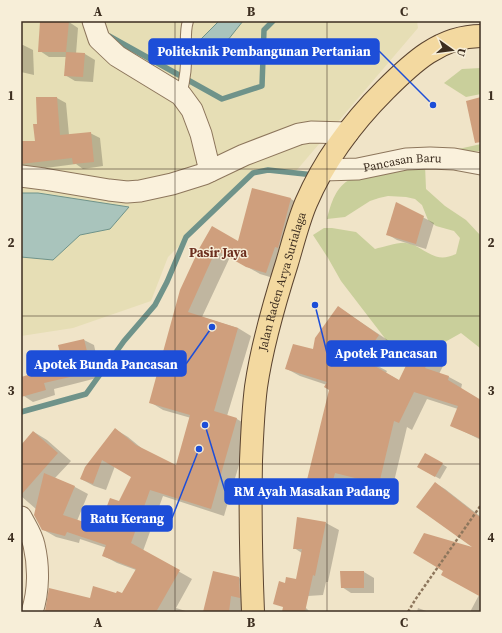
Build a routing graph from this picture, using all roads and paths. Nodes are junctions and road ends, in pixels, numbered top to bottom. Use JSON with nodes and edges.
{"nodes":[{"id":1,"x":188,"y":21,"type":"edge"},
{"id":2,"x":96,"y":30,"type":"edge"},
{"id":3,"x":481,"y":36,"type":"edge"},
{"id":4,"x":183,"y":88,"type":"junction"},
{"id":5,"x":348,"y":132,"type":"junction"},
{"id":6,"x":481,"y":164,"type":"edge"},
{"id":7,"x":210,"y":171,"type":"junction"},
{"id":8,"x":21,"y":176,"type":"edge"},
{"id":9,"x":314,"y":188,"type":"junction"},
{"id":10,"x":481,"y":505,"type":"edge"},
{"id":11,"x":21,"y":517,"type":"edge"},
{"id":12,"x":32,"y":612,"type":"edge"},
{"id":13,"x":253,"y":612,"type":"edge"},
{"id":14,"x":408,"y":612,"type":"edge"}],
"edges":[{"from":1,"to":4,"type":"lane"},
{"from":2,"to":4,"type":"street"},
{"from":3,"to":5,"type":"main road","name":"Jalan Raden Arya Surialaga"},
{"from":4,"to":7,"type":"street"},
{"from":5,"to":7,"type":"street"},
{"from":5,"to":9,"type":"main road","name":"Jalan Raden Arya Surialaga"},
{"from":6,"to":9,"type":"street","name":"Pancasan Baru"},
{"from":7,"to":8,"type":"street"},
{"from":9,"to":13,"type":"main road","name":"Jalan Raden Arya Surialaga"},
{"from":10,"to":14,"type":"path"},
{"from":11,"to":12,"type":"street"}]}
